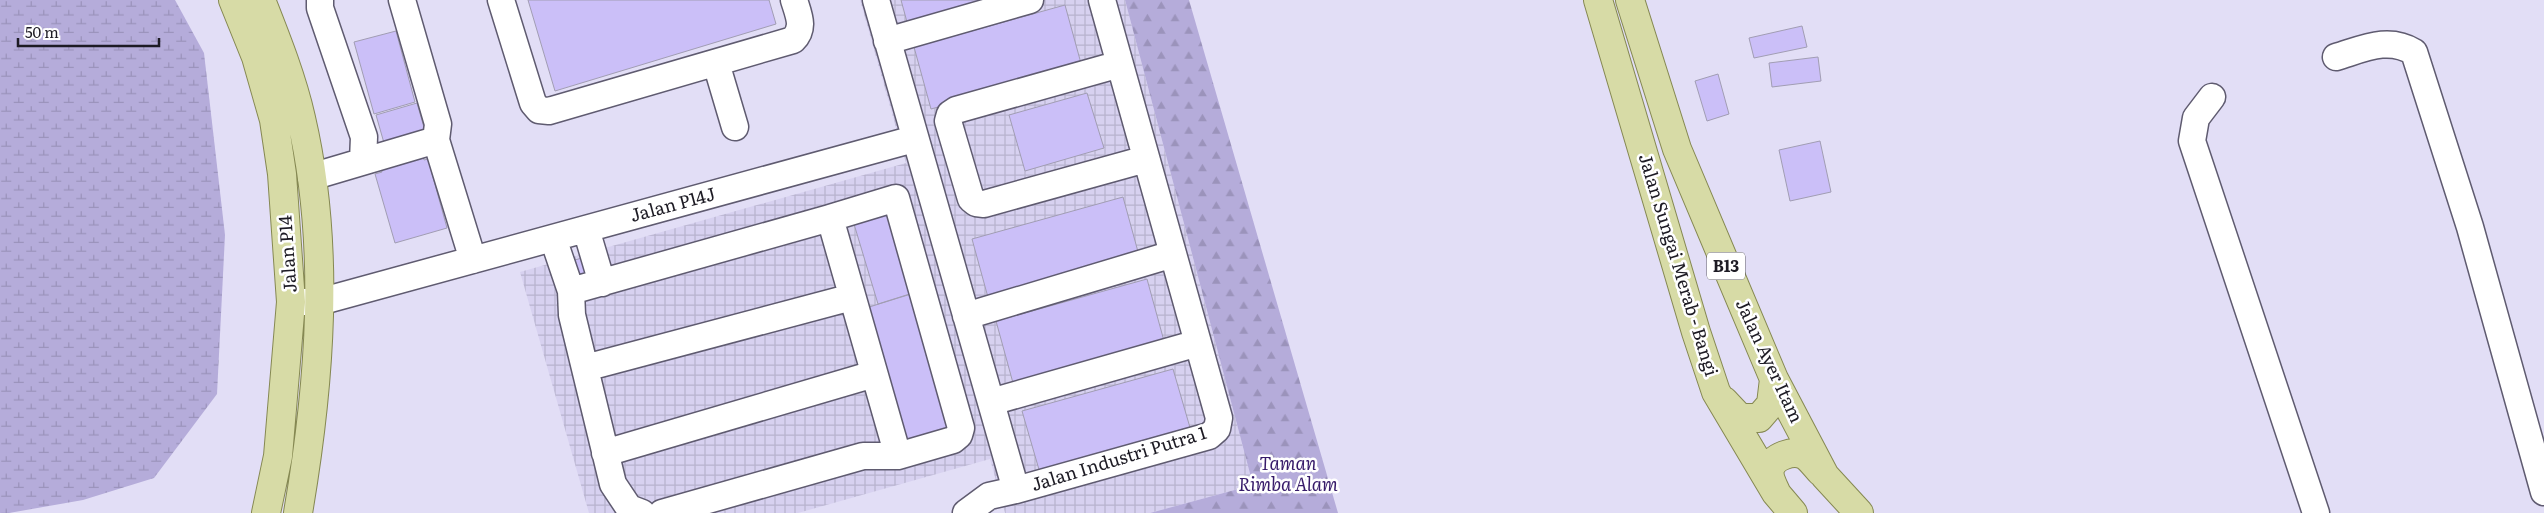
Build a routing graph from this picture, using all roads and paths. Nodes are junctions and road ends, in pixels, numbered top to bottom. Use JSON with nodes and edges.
{"nodes":[{"id":1,"x":232,"y":0,"type":"edge"},
{"id":2,"x":261,"y":0,"type":"edge"},
{"id":3,"x":320,"y":0,"type":"edge"},
{"id":4,"x":402,"y":0,"type":"edge"},
{"id":5,"x":501,"y":0,"type":"edge"},
{"id":6,"x":794,"y":0,"type":"edge"},
{"id":7,"x":876,"y":0,"type":"edge"},
{"id":8,"x":1030,"y":0,"type":"edge"},
{"id":9,"x":1102,"y":0,"type":"edge"},
{"id":10,"x":1598,"y":0,"type":"edge"},
{"id":11,"x":1630,"y":0,"type":"edge"},
{"id":12,"x":887,"y":41,"type":"junction"},
{"id":13,"x":2336,"y":57,"type":"dead end"},
{"id":14,"x":716,"y":64,"type":"junction"},
{"id":15,"x":1120,"y":64,"type":"junction"},
{"id":16,"x":2212,"y":97,"type":"dead end"},
{"id":17,"x":735,"y":127,"type":"dead end"},
{"id":18,"x":914,"y":139,"type":"junction"},
{"id":19,"x":436,"y":140,"type":"junction"},
{"id":20,"x":1146,"y":159,"type":"junction"},
{"id":21,"x":363,"y":161,"type":"junction"},
{"id":22,"x":311,"y":177,"type":"junction"},
{"id":23,"x":830,"y":218,"type":"junction"},
{"id":24,"x":586,"y":229,"type":"junction"},
{"id":25,"x":553,"y":238,"type":"junction"},
{"id":26,"x":1173,"y":254,"type":"junction"},
{"id":27,"x":473,"y":260,"type":"junction"},
{"id":28,"x":602,"y":283,"type":"junction"},
{"id":29,"x":571,"y":291,"type":"junction"},
{"id":30,"x":852,"y":297,"type":"junction"},
{"id":31,"x":292,"y":302,"type":"junction"},
{"id":32,"x":319,"y":302,"type":"junction"},
{"id":33,"x":966,"y":316,"type":"junction"},
{"id":34,"x":1198,"y":343,"type":"junction"},
{"id":35,"x":585,"y":368,"type":"junction"},
{"id":36,"x":874,"y":374,"type":"junction"},
{"id":37,"x":1774,"y":379,"type":"junction"},
{"id":38,"x":1716,"y":392,"type":"junction"},
{"id":39,"x":991,"y":402,"type":"junction"},
{"id":40,"x":605,"y":453,"type":"junction"},
{"id":41,"x":898,"y":456,"type":"junction"},
{"id":42,"x":1825,"y":476,"type":"junction"},
{"id":43,"x":1016,"y":490,"type":"junction"},
{"id":44,"x":2544,"y":492,"type":"edge"},
{"id":45,"x":1785,"y":503,"type":"edge"},
{"id":46,"x":266,"y":513,"type":"edge"},
{"id":47,"x":298,"y":513,"type":"edge"},
{"id":48,"x":642,"y":513,"type":"edge"},
{"id":49,"x":662,"y":513,"type":"edge"},
{"id":50,"x":966,"y":513,"type":"edge"},
{"id":51,"x":1859,"y":513,"type":"edge"},
{"id":52,"x":2316,"y":513,"type":"edge"}],
"edges":[{"from":1,"to":31,"type":"main road","name":"Jalan P14"},
{"from":2,"to":22,"type":"main road","name":"Jalan P14"},
{"from":3,"to":21,"type":"street"},
{"from":4,"to":19,"type":"street"},
{"from":5,"to":14,"type":"street"},
{"from":6,"to":14,"type":"street"},
{"from":7,"to":12,"type":"street"},
{"from":8,"to":12,"type":"street"},
{"from":9,"to":15,"type":"street","name":"Jalan Industri Putra 1"},
{"from":10,"to":38,"type":"main road","name":"Jalan Sungai Merab - Bangi","number":"B13"},
{"from":11,"to":37,"type":"main road","name":"Jalan Ayer Itam","number":"B13"},
{"from":12,"to":18,"type":"street"},
{"from":13,"to":44,"type":"street"},
{"from":14,"to":17,"type":"street"},
{"from":15,"to":20,"type":"street","name":"Jalan Industri Putra 1"},
{"from":15,"to":20,"type":"street"},
{"from":16,"to":52,"type":"street"},
{"from":18,"to":24,"type":"street","name":"Jalan P14J"},
{"from":18,"to":33,"type":"street","name":"Jalan Industri Putra 1"},
{"from":19,"to":21,"type":"street"},
{"from":19,"to":27,"type":"street"},
{"from":20,"to":26,"type":"street","name":"Jalan Industri Putra 1"},
{"from":21,"to":22,"type":"street"},
{"from":22,"to":32,"type":"main road","name":"Jalan P14"},
{"from":23,"to":28,"type":"street"},
{"from":23,"to":30,"type":"street"},
{"from":23,"to":41,"type":"street"},
{"from":24,"to":25,"type":"street","name":"Jalan P14J"},
{"from":24,"to":28,"type":"street"},
{"from":25,"to":27,"type":"street","name":"Jalan P14J"},
{"from":25,"to":29,"type":"street"},
{"from":26,"to":33,"type":"street"},
{"from":26,"to":34,"type":"street","name":"Jalan Industri Putra 1"},
{"from":27,"to":32,"type":"street","name":"Jalan P14J"},
{"from":28,"to":29,"type":"street"},
{"from":29,"to":35,"type":"street"},
{"from":30,"to":35,"type":"street"},
{"from":30,"to":36,"type":"street"},
{"from":31,"to":32,"type":"street","name":"Jalan P14J"},
{"from":31,"to":46,"type":"main road","name":"Jalan P14"},
{"from":32,"to":47,"type":"main road","name":"Jalan P14"},
{"from":33,"to":39,"type":"street","name":"Jalan Industri Putra 1"},
{"from":34,"to":39,"type":"street"},
{"from":34,"to":43,"type":"street","name":"Jalan Industri Putra 1"},
{"from":35,"to":40,"type":"street"},
{"from":36,"to":40,"type":"street"},
{"from":36,"to":41,"type":"street"},
{"from":37,"to":38,"type":"main road"},
{"from":37,"to":42,"type":"main road","name":"Jalan Ayer Itam","number":"B13"},
{"from":38,"to":45,"type":"main road","name":"Jalan Sungai Merab - Bangi","number":"B13"},
{"from":39,"to":43,"type":"street","name":"Jalan Industri Putra 1"},
{"from":40,"to":48,"type":"street"},
{"from":41,"to":49,"type":"street"},
{"from":42,"to":45,"type":"main road"},
{"from":42,"to":51,"type":"main road","name":"Jalan Ayer Itam","number":"B13"},
{"from":43,"to":50,"type":"street"}]}
